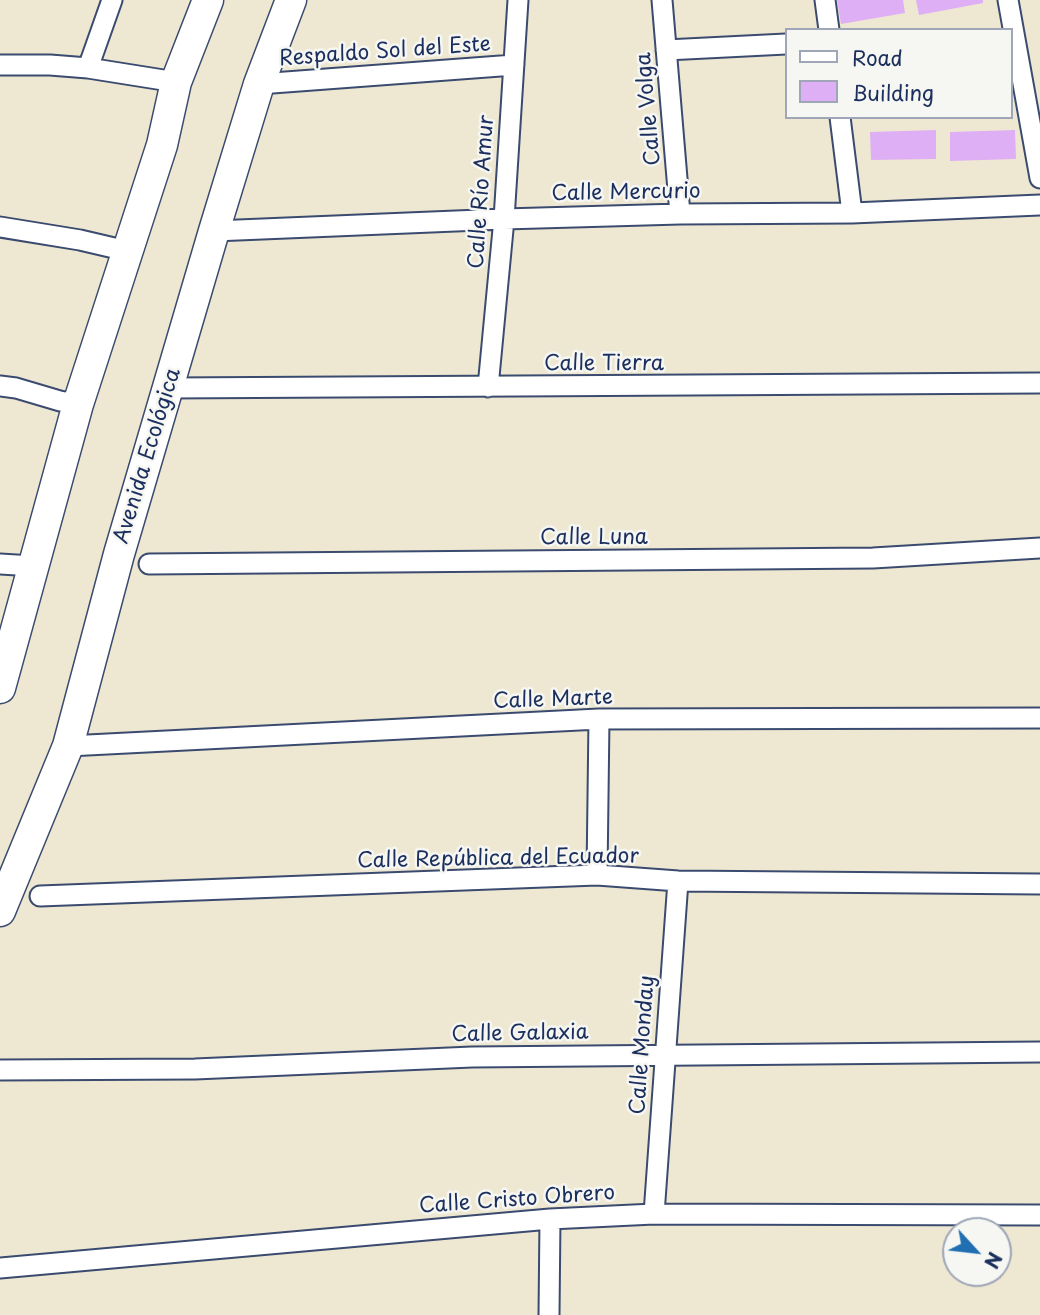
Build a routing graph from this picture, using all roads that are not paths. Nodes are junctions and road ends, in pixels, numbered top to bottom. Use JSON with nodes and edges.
{"nodes":[{"id":1,"x":112,"y":0,"type":"edge"},
{"id":2,"x":208,"y":0,"type":"edge"},
{"id":3,"x":291,"y":0,"type":"edge"},
{"id":4,"x":517,"y":0,"type":"edge"},
{"id":5,"x":662,"y":0,"type":"edge"},
{"id":6,"x":825,"y":0,"type":"edge"},
{"id":7,"x":1008,"y":0,"type":"edge"},
{"id":8,"x":829,"y":28,"type":"edge"},
{"id":9,"x":785,"y":44,"type":"edge"},
{"id":10,"x":666,"y":50,"type":"junction"},
{"id":11,"x":0,"y":65,"type":"edge"},
{"id":12,"x":514,"y":65,"type":"junction"},
{"id":13,"x":88,"y":68,"type":"junction"},
{"id":14,"x":176,"y":82,"type":"junction"},
{"id":15,"x":259,"y":84,"type":"junction"},
{"id":16,"x":840,"y":119,"type":"edge"},
{"id":17,"x":1040,"y":178,"type":"edge"},
{"id":18,"x":1040,"y":205,"type":"edge"},
{"id":19,"x":852,"y":213,"type":"junction"},
{"id":20,"x":680,"y":214,"type":"junction"},
{"id":21,"x":505,"y":219,"type":"junction"},
{"id":22,"x":0,"y":227,"type":"edge"},
{"id":23,"x":214,"y":231,"type":"junction"},
{"id":24,"x":127,"y":251,"type":"junction"},
{"id":25,"x":1040,"y":383,"type":"edge"},
{"id":26,"x":0,"y":386,"type":"edge"},
{"id":27,"x":488,"y":387,"type":"junction"},
{"id":28,"x":168,"y":388,"type":"junction"},
{"id":29,"x":78,"y":404,"type":"junction"},
{"id":30,"x":1040,"y":548,"type":"edge"},
{"id":31,"x":0,"y":564,"type":"edge"},
{"id":32,"x":149,"y":564,"type":"dead end"},
{"id":33,"x":33,"y":566,"type":"junction"},
{"id":34,"x":0,"y":688,"type":"edge"},
{"id":35,"x":1040,"y":718,"type":"edge"},
{"id":36,"x":599,"y":719,"type":"junction"},
{"id":37,"x":68,"y":746,"type":"junction"},
{"id":38,"x":597,"y":876,"type":"junction"},
{"id":39,"x":678,"y":881,"type":"junction"},
{"id":40,"x":1040,"y":884,"type":"edge"},
{"id":41,"x":40,"y":896,"type":"dead end"},
{"id":42,"x":0,"y":911,"type":"edge"},
{"id":43,"x":1040,"y":1052,"type":"edge"},
{"id":44,"x":665,"y":1056,"type":"junction"},
{"id":45,"x":0,"y":1070,"type":"edge"},
{"id":46,"x":654,"y":1213,"type":"junction"},
{"id":47,"x":1040,"y":1214,"type":"edge"},
{"id":48,"x":550,"y":1219,"type":"junction"},
{"id":49,"x":0,"y":1268,"type":"edge"},
{"id":50,"x":550,"y":1315,"type":"edge"}],
"edges":[{"from":1,"to":13,"type":"street"},
{"from":2,"to":14,"type":"main road"},
{"from":3,"to":15,"type":"main road","name":"Avenida Ecológica"},
{"from":4,"to":12,"type":"street","name":"Calle Río Amur"},
{"from":5,"to":10,"type":"street","name":"Calle Volga"},
{"from":6,"to":8,"type":"street"},
{"from":7,"to":17,"type":"street"},
{"from":9,"to":10,"type":"street"},
{"from":10,"to":20,"type":"street","name":"Calle Volga"},
{"from":11,"to":13,"type":"street"},
{"from":12,"to":15,"type":"street","name":"Respaldo Sol del Este"},
{"from":12,"to":21,"type":"street","name":"Calle Río Amur"},
{"from":13,"to":14,"type":"street"},
{"from":14,"to":24,"type":"main road"},
{"from":15,"to":23,"type":"main road","name":"Avenida Ecológica"},
{"from":16,"to":19,"type":"street"},
{"from":18,"to":19,"type":"street","name":"Calle Mercurio"},
{"from":19,"to":20,"type":"street","name":"Calle Mercurio"},
{"from":20,"to":21,"type":"street","name":"Calle Mercurio"},
{"from":21,"to":23,"type":"street","name":"Calle Mercurio"},
{"from":21,"to":27,"type":"street","name":"Calle Río Amur"},
{"from":22,"to":24,"type":"street"},
{"from":23,"to":28,"type":"main road","name":"Avenida Ecológica"},
{"from":24,"to":29,"type":"main road"},
{"from":25,"to":27,"type":"street","name":"Calle Tierra"},
{"from":26,"to":29,"type":"street"},
{"from":27,"to":28,"type":"street","name":"Calle Tierra"},
{"from":28,"to":37,"type":"main road","name":"Avenida Ecológica"},
{"from":29,"to":33,"type":"main road"},
{"from":30,"to":32,"type":"street","name":"Calle Luna"},
{"from":31,"to":33,"type":"street"},
{"from":33,"to":34,"type":"main road"},
{"from":35,"to":36,"type":"street","name":"Calle Marte"},
{"from":36,"to":37,"type":"street","name":"Calle Marte"},
{"from":36,"to":38,"type":"street"},
{"from":37,"to":42,"type":"main road","name":"Avenida Ecológica"},
{"from":38,"to":39,"type":"street","name":"Calle República del Ecuador"},
{"from":38,"to":41,"type":"street","name":"Calle República del Ecuador"},
{"from":39,"to":40,"type":"street","name":"Calle República del Ecuador"},
{"from":39,"to":44,"type":"street","name":"Calle Monday"},
{"from":43,"to":44,"type":"street","name":"Calle Galaxia"},
{"from":44,"to":45,"type":"street","name":"Calle Galaxia"},
{"from":44,"to":46,"type":"street","name":"Calle Monday"},
{"from":46,"to":47,"type":"street","name":"Calle Cristo Obrero"},
{"from":46,"to":48,"type":"street","name":"Calle Cristo Obrero"},
{"from":48,"to":49,"type":"street","name":"Calle Cristo Obrero"},
{"from":48,"to":50,"type":"street"}]}
